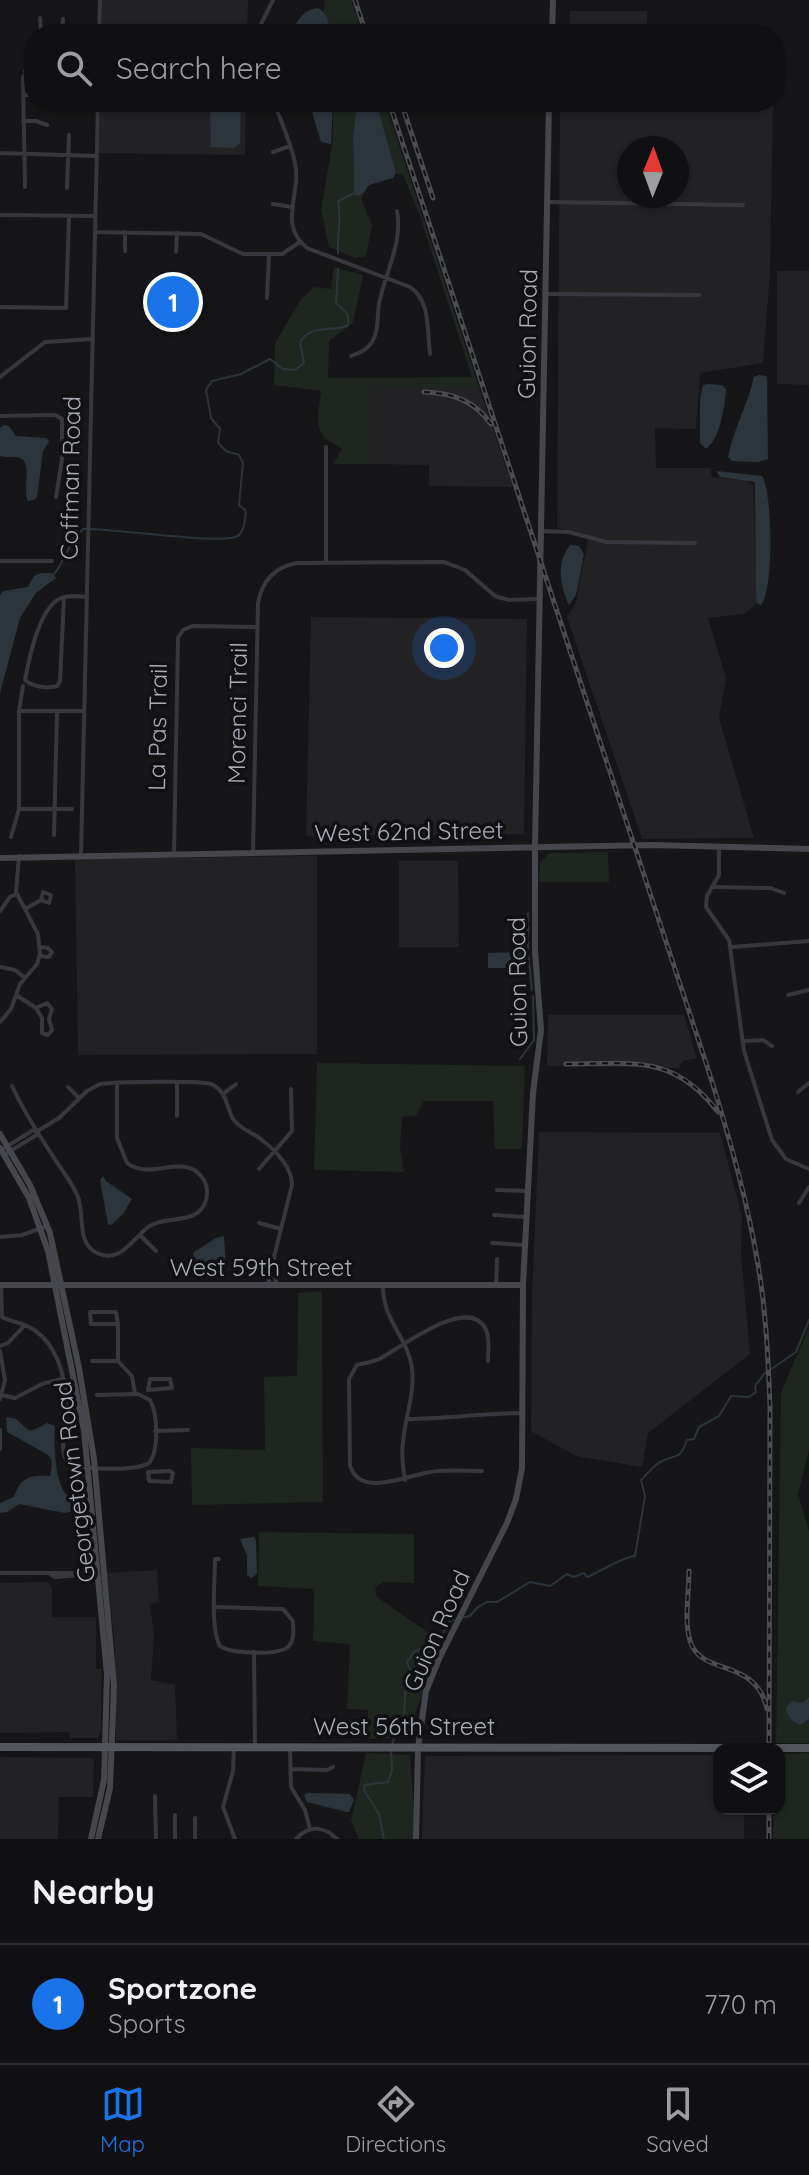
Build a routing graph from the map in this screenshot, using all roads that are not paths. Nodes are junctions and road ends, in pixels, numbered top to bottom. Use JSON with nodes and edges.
{"nodes":[{"id":1,"x":100,"y":0,"type":"edge"},
{"id":2,"x":273,"y":0,"type":"edge"},
{"id":3,"x":553,"y":0,"type":"edge"},
{"id":4,"x":40,"y":18,"type":"dead end"},
{"id":5,"x":63,"y":19,"type":"dead end"},
{"id":6,"x":40,"y":24,"type":"edge"},
{"id":7,"x":63,"y":24,"type":"edge"},
{"id":8,"x":99,"y":24,"type":"edge"},
{"id":9,"x":261,"y":24,"type":"edge"},
{"id":10,"x":552,"y":24,"type":"edge"},
{"id":11,"x":24,"y":83,"type":"edge"},
{"id":12,"x":23,"y":95,"type":"joint"},
{"id":13,"x":98,"y":112,"type":"edge"},
{"id":14,"x":278,"y":112,"type":"edge"},
{"id":15,"x":549,"y":112,"type":"edge"},
{"id":16,"x":23,"y":121,"type":"junction"},
{"id":17,"x":47,"y":125,"type":"dead end"},
{"id":18,"x":69,"y":135,"type":"dead end"},
{"id":19,"x":290,"y":146,"type":"junction"},
{"id":20,"x":273,"y":152,"type":"dead end"},
{"id":21,"x":0,"y":153,"type":"edge"},
{"id":22,"x":25,"y":155,"type":"junction"},
{"id":23,"x":68,"y":156,"type":"junction"},
{"id":24,"x":96,"y":156,"type":"junction"},
{"id":25,"x":25,"y":187,"type":"dead end"},
{"id":26,"x":67,"y":188,"type":"dead end"},
{"id":27,"x":548,"y":202,"type":"junction"},
{"id":28,"x":273,"y":204,"type":"dead end"},
{"id":29,"x":743,"y":205,"type":"dead end"},
{"id":30,"x":292,"y":207,"type":"junction"},
{"id":31,"x":397,"y":211,"type":"dead end"},
{"id":32,"x":0,"y":215,"type":"edge"},
{"id":33,"x":69,"y":216,"type":"junction"},
{"id":34,"x":95,"y":216,"type":"junction"},
{"id":35,"x":95,"y":232,"type":"junction"},
{"id":36,"x":125,"y":232,"type":"junction"},
{"id":37,"x":177,"y":233,"type":"junction"},
{"id":38,"x":300,"y":242,"type":"junction"},
{"id":39,"x":125,"y":251,"type":"dead end"},
{"id":40,"x":176,"y":252,"type":"dead end"},
{"id":41,"x":269,"y":255,"type":"junction"},
{"id":42,"x":388,"y":279,"type":"junction"},
{"id":43,"x":547,"y":294,"type":"junction"},
{"id":44,"x":699,"y":295,"type":"dead end"},
{"id":45,"x":267,"y":298,"type":"dead end"},
{"id":46,"x":0,"y":307,"type":"edge"},
{"id":47,"x":93,"y":339,"type":"junction"},
{"id":48,"x":430,"y":354,"type":"dead end"},
{"id":49,"x":351,"y":356,"type":"dead end"},
{"id":50,"x":0,"y":377,"type":"edge"},
{"id":51,"x":0,"y":416,"type":"edge"},
{"id":52,"x":326,"y":447,"type":"dead end"},
{"id":53,"x":56,"y":497,"type":"dead end"},
{"id":54,"x":542,"y":531,"type":"junction"},
{"id":55,"x":695,"y":543,"type":"dead end"},
{"id":56,"x":0,"y":561,"type":"edge"},
{"id":57,"x":52,"y":561,"type":"dead end"},
{"id":58,"x":326,"y":562,"type":"junction"},
{"id":59,"x":64,"y":597,"type":"junction"},
{"id":60,"x":87,"y":597,"type":"junction"},
{"id":61,"x":541,"y":599,"type":"junction"},
{"id":62,"x":52,"y":606,"type":"junction"},
{"id":63,"x":64,"y":610,"type":"junction"},
{"id":64,"x":258,"y":627,"type":"junction"},
{"id":65,"x":24,"y":683,"type":"junction"},
{"id":66,"x":19,"y":711,"type":"junction"},
{"id":67,"x":57,"y":711,"type":"junction"},
{"id":68,"x":84,"y":711,"type":"junction"},
{"id":69,"x":19,"y":809,"type":"junction"},
{"id":70,"x":54,"y":809,"type":"junction"},
{"id":71,"x":72,"y":809,"type":"dead end"},
{"id":72,"x":54,"y":835,"type":"dead end"},
{"id":73,"x":11,"y":837,"type":"dead end"},
{"id":74,"x":535,"y":847,"type":"junction"},
{"id":75,"x":719,"y":848,"type":"junction"},
{"id":76,"x":809,"y":849,"type":"edge"},
{"id":77,"x":253,"y":853,"type":"junction"},
{"id":78,"x":174,"y":854,"type":"junction"},
{"id":79,"x":0,"y":855,"type":"edge"},
{"id":80,"x":81,"y":855,"type":"junction"},
{"id":81,"x":19,"y":856,"type":"junction"},
{"id":82,"x":712,"y":887,"type":"junction"},
{"id":83,"x":784,"y":893,"type":"dead end"},
{"id":84,"x":17,"y":894,"type":"junction"},
{"id":85,"x":41,"y":900,"type":"dead end"},
{"id":86,"x":25,"y":909,"type":"junction"},
{"id":87,"x":0,"y":911,"type":"edge"},
{"id":88,"x":809,"y":941,"type":"edge"},
{"id":89,"x":40,"y":947,"type":"junction"},
{"id":90,"x":731,"y":947,"type":"junction"},
{"id":91,"x":40,"y":956,"type":"junction"},
{"id":92,"x":0,"y":967,"type":"edge"},
{"id":93,"x":25,"y":978,"type":"junction"},
{"id":94,"x":809,"y":990,"type":"edge"},
{"id":95,"x":16,"y":995,"type":"junction"},
{"id":96,"x":788,"y":995,"type":"dead end"},
{"id":97,"x":36,"y":1008,"type":"junction"},
{"id":98,"x":0,"y":1022,"type":"edge"},
{"id":99,"x":743,"y":1041,"type":"junction"},
{"id":100,"x":772,"y":1046,"type":"dead end"},
{"id":101,"x":117,"y":1083,"type":"junction"},
{"id":102,"x":177,"y":1083,"type":"junction"},
{"id":103,"x":809,"y":1083,"type":"edge"},
{"id":104,"x":236,"y":1084,"type":"dead end"},
{"id":105,"x":12,"y":1086,"type":"dead end"},
{"id":106,"x":68,"y":1087,"type":"dead end"},
{"id":107,"x":291,"y":1089,"type":"dead end"},
{"id":108,"x":798,"y":1092,"type":"dead end"},
{"id":109,"x":223,"y":1094,"type":"junction"},
{"id":110,"x":79,"y":1098,"type":"junction"},
{"id":111,"x":177,"y":1116,"type":"dead end"},
{"id":112,"x":36,"y":1132,"type":"junction"},
{"id":113,"x":0,"y":1134,"type":"edge"},
{"id":114,"x":5,"y":1150,"type":"edge"},
{"id":115,"x":274,"y":1153,"type":"junction"},
{"id":116,"x":259,"y":1169,"type":"dead end"},
{"id":117,"x":809,"y":1169,"type":"edge"},
{"id":118,"x":809,"y":1187,"type":"edge"},
{"id":119,"x":497,"y":1190,"type":"dead end"},
{"id":120,"x":528,"y":1191,"type":"junction"},
{"id":121,"x":799,"y":1203,"type":"dead end"},
{"id":122,"x":494,"y":1215,"type":"dead end"},
{"id":123,"x":526,"y":1217,"type":"junction"},
{"id":124,"x":259,"y":1223,"type":"dead end"},
{"id":125,"x":44,"y":1227,"type":"junction"},
{"id":126,"x":281,"y":1229,"type":"junction"},
{"id":127,"x":140,"y":1235,"type":"junction"},
{"id":128,"x":0,"y":1237,"type":"edge"},
{"id":129,"x":492,"y":1243,"type":"dead end"},
{"id":130,"x":525,"y":1245,"type":"junction"},
{"id":131,"x":156,"y":1251,"type":"dead end"},
{"id":132,"x":497,"y":1259,"type":"dead end"},
{"id":133,"x":0,"y":1285,"type":"edge"},
{"id":134,"x":272,"y":1285,"type":"junction"},
{"id":135,"x":496,"y":1285,"type":"junction"},
{"id":136,"x":523,"y":1285,"type":"junction"},
{"id":137,"x":59,"y":1286,"type":"junction"},
{"id":138,"x":383,"y":1286,"type":"junction"},
{"id":139,"x":1,"y":1320,"type":"edge"},
{"id":140,"x":118,"y":1324,"type":"junction"},
{"id":141,"x":25,"y":1325,"type":"junction"},
{"id":142,"x":404,"y":1344,"type":"junction"},
{"id":143,"x":0,"y":1348,"type":"edge"},
{"id":144,"x":92,"y":1361,"type":"dead end"},
{"id":145,"x":118,"y":1361,"type":"junction"},
{"id":146,"x":488,"y":1361,"type":"dead end"},
{"id":147,"x":62,"y":1379,"type":"junction"},
{"id":148,"x":148,"y":1390,"type":"junction"},
{"id":149,"x":135,"y":1394,"type":"junction"},
{"id":150,"x":97,"y":1395,"type":"dead end"},
{"id":151,"x":145,"y":1396,"type":"junction"},
{"id":152,"x":1,"y":1397,"type":"edge"},
{"id":153,"x":523,"y":1413,"type":"junction"},
{"id":154,"x":407,"y":1419,"type":"junction"},
{"id":155,"x":0,"y":1430,"type":"edge"},
{"id":156,"x":188,"y":1430,"type":"dead end"},
{"id":157,"x":155,"y":1431,"type":"junction"},
{"id":158,"x":0,"y":1449,"type":"edge"},
{"id":159,"x":92,"y":1467,"type":"junction"},
{"id":160,"x":147,"y":1469,"type":"junction"},
{"id":161,"x":482,"y":1471,"type":"dead end"},
{"id":162,"x":405,"y":1480,"type":"junction"},
{"id":163,"x":219,"y":1559,"type":"dead end"},
{"id":164,"x":0,"y":1573,"type":"edge"},
{"id":165,"x":102,"y":1574,"type":"junction"},
{"id":166,"x":215,"y":1607,"type":"junction"},
{"id":167,"x":254,"y":1652,"type":"junction"},
{"id":168,"x":0,"y":1747,"type":"edge"},
{"id":169,"x":109,"y":1748,"type":"junction"},
{"id":170,"x":234,"y":1748,"type":"junction"},
{"id":171,"x":255,"y":1748,"type":"junction"},
{"id":172,"x":290,"y":1748,"type":"junction"},
{"id":173,"x":418,"y":1748,"type":"junction"},
{"id":174,"x":809,"y":1748,"type":"edge"},
{"id":175,"x":333,"y":1767,"type":"dead end"},
{"id":176,"x":291,"y":1769,"type":"junction"},
{"id":177,"x":155,"y":1796,"type":"dead end"},
{"id":178,"x":175,"y":1815,"type":"dead end"},
{"id":179,"x":195,"y":1818,"type":"dead end"},
{"id":180,"x":310,"y":1829,"type":"junction"},
{"id":181,"x":91,"y":1839,"type":"edge"},
{"id":182,"x":98,"y":1839,"type":"edge"},
{"id":183,"x":156,"y":1839,"type":"edge"},
{"id":184,"x":175,"y":1839,"type":"edge"},
{"id":185,"x":195,"y":1839,"type":"edge"},
{"id":186,"x":235,"y":1839,"type":"edge"},
{"id":187,"x":296,"y":1839,"type":"edge"},
{"id":188,"x":337,"y":1839,"type":"edge"},
{"id":189,"x":416,"y":1839,"type":"edge"}],
"edges":[{"from":1,"to":8,"type":"street"},
{"from":2,"to":9,"type":"street"},
{"from":3,"to":10,"type":"street"},
{"from":4,"to":6,"type":"street"},
{"from":5,"to":7,"type":"street"},
{"from":11,"to":12,"type":"street"},
{"from":12,"to":16,"type":"street"},
{"from":13,"to":24,"type":"street","name":"Coffman Road"},
{"from":14,"to":19,"type":"street"},
{"from":15,"to":27,"type":"street","name":"Guion Road"},
{"from":16,"to":17,"type":"street"},
{"from":16,"to":22,"type":"street"},
{"from":18,"to":23,"type":"street"},
{"from":19,"to":20,"type":"street"},
{"from":19,"to":30,"type":"street"},
{"from":21,"to":22,"type":"street"},
{"from":22,"to":23,"type":"street"},
{"from":22,"to":25,"type":"street"},
{"from":23,"to":24,"type":"street"},
{"from":23,"to":26,"type":"street"},
{"from":24,"to":34,"type":"street","name":"Coffman Road"},
{"from":27,"to":29,"type":"street"},
{"from":27,"to":43,"type":"street","name":"Guion Road"},
{"from":28,"to":30,"type":"street"},
{"from":30,"to":38,"type":"street"},
{"from":31,"to":42,"type":"street"},
{"from":32,"to":33,"type":"street"},
{"from":33,"to":34,"type":"street"},
{"from":33,"to":46,"type":"street"},
{"from":34,"to":35,"type":"street","name":"Coffman Road"},
{"from":35,"to":36,"type":"street"},
{"from":35,"to":47,"type":"street","name":"Coffman Road"},
{"from":36,"to":37,"type":"street"},
{"from":36,"to":39,"type":"street"},
{"from":37,"to":40,"type":"street"},
{"from":37,"to":41,"type":"street"},
{"from":38,"to":41,"type":"street"},
{"from":38,"to":42,"type":"street"},
{"from":41,"to":45,"type":"street"},
{"from":42,"to":48,"type":"street"},
{"from":42,"to":49,"type":"street"},
{"from":43,"to":44,"type":"street"},
{"from":43,"to":54,"type":"street","name":"Guion Road"},
{"from":47,"to":50,"type":"street"},
{"from":47,"to":60,"type":"street","name":"Coffman Road"},
{"from":51,"to":53,"type":"street"},
{"from":52,"to":58,"type":"street"},
{"from":54,"to":55,"type":"street"},
{"from":54,"to":61,"type":"street","name":"Guion Road"},
{"from":56,"to":57,"type":"street"},
{"from":58,"to":61,"type":"street"},
{"from":58,"to":64,"type":"street","name":"Morenci Trail"},
{"from":59,"to":60,"type":"street"},
{"from":59,"to":62,"type":"street"},
{"from":59,"to":63,"type":"street"},
{"from":60,"to":68,"type":"street","name":"Coffman Road"},
{"from":61,"to":74,"type":"street","name":"Guion Road"},
{"from":62,"to":63,"type":"street"},
{"from":62,"to":65,"type":"street"},
{"from":63,"to":65,"type":"street"},
{"from":64,"to":77,"type":"street","name":"Morenci Trail"},
{"from":64,"to":78,"type":"street","name":"La Pas Trail"},
{"from":65,"to":66,"type":"street"},
{"from":66,"to":67,"type":"street"},
{"from":66,"to":69,"type":"street"},
{"from":67,"to":68,"type":"street"},
{"from":67,"to":70,"type":"street"},
{"from":68,"to":80,"type":"street","name":"Coffman Road"},
{"from":69,"to":70,"type":"street"},
{"from":69,"to":73,"type":"street"},
{"from":70,"to":71,"type":"street"},
{"from":70,"to":72,"type":"street"},
{"from":74,"to":75,"type":"street","name":"West 62nd Street"},
{"from":74,"to":77,"type":"street","name":"West 62nd Street"},
{"from":74,"to":120,"type":"street","name":"Guion Road"},
{"from":75,"to":76,"type":"street","name":"West 62nd Street"},
{"from":75,"to":82,"type":"street"},
{"from":77,"to":78,"type":"street","name":"West 62nd Street"},
{"from":78,"to":80,"type":"street","name":"West 62nd Street"},
{"from":79,"to":81,"type":"street","name":"West 62nd Street"},
{"from":80,"to":81,"type":"street","name":"West 62nd Street"},
{"from":81,"to":84,"type":"street"},
{"from":82,"to":83,"type":"street"},
{"from":82,"to":90,"type":"street"},
{"from":84,"to":86,"type":"street"},
{"from":84,"to":87,"type":"street"},
{"from":85,"to":86,"type":"street"},
{"from":86,"to":89,"type":"street"},
{"from":88,"to":90,"type":"street"},
{"from":89,"to":91,"type":"street"},
{"from":89,"to":91,"type":"street"},
{"from":90,"to":99,"type":"street"},
{"from":91,"to":93,"type":"street"},
{"from":92,"to":93,"type":"street"},
{"from":93,"to":95,"type":"street"},
{"from":94,"to":96,"type":"street"},
{"from":95,"to":97,"type":"street"},
{"from":95,"to":98,"type":"street"},
{"from":97,"to":97,"type":"street"},
{"from":99,"to":100,"type":"street"},
{"from":99,"to":117,"type":"street"},
{"from":101,"to":102,"type":"street"},
{"from":101,"to":110,"type":"street"},
{"from":101,"to":127,"type":"street"},
{"from":102,"to":109,"type":"street"},
{"from":102,"to":111,"type":"street"},
{"from":103,"to":108,"type":"street"},
{"from":104,"to":109,"type":"street"},
{"from":105,"to":112,"type":"street"},
{"from":106,"to":110,"type":"street"},
{"from":107,"to":115,"type":"street"},
{"from":109,"to":115,"type":"street"},
{"from":110,"to":112,"type":"street"},
{"from":112,"to":114,"type":"street"},
{"from":112,"to":127,"type":"street"},
{"from":113,"to":114,"type":"street","name":"Georgetown Road"},
{"from":114,"to":125,"type":"street","name":"Georgetown Road"},
{"from":115,"to":116,"type":"street"},
{"from":115,"to":126,"type":"street"},
{"from":118,"to":121,"type":"street"},
{"from":119,"to":120,"type":"street"},
{"from":120,"to":123,"type":"street","name":"Guion Road"},
{"from":122,"to":123,"type":"street"},
{"from":123,"to":130,"type":"street","name":"Guion Road"},
{"from":124,"to":126,"type":"street"},
{"from":125,"to":128,"type":"street"},
{"from":125,"to":137,"type":"street","name":"Georgetown Road"},
{"from":126,"to":134,"type":"street"},
{"from":127,"to":131,"type":"street"},
{"from":129,"to":130,"type":"street"},
{"from":130,"to":136,"type":"street","name":"Guion Road"},
{"from":132,"to":135,"type":"street"},
{"from":133,"to":137,"type":"street","name":"West 59th Street"},
{"from":133,"to":139,"type":"street"},
{"from":134,"to":137,"type":"street","name":"West 59th Street"},
{"from":134,"to":138,"type":"street","name":"West 59th Street"},
{"from":135,"to":136,"type":"street","name":"West 59th Street"},
{"from":135,"to":138,"type":"street","name":"West 59th Street"},
{"from":136,"to":153,"type":"street","name":"Guion Road"},
{"from":137,"to":159,"type":"street","name":"Georgetown Road"},
{"from":138,"to":142,"type":"street"},
{"from":139,"to":141,"type":"street"},
{"from":140,"to":140,"type":"street"},
{"from":140,"to":145,"type":"street"},
{"from":141,"to":143,"type":"street"},
{"from":141,"to":147,"type":"street"},
{"from":142,"to":146,"type":"street"},
{"from":142,"to":154,"type":"street"},
{"from":142,"to":162,"type":"street"},
{"from":143,"to":152,"type":"street"},
{"from":144,"to":145,"type":"street"},
{"from":145,"to":149,"type":"street"},
{"from":147,"to":152,"type":"street"},
{"from":147,"to":159,"type":"street"},
{"from":148,"to":148,"type":"street"},
{"from":148,"to":151,"type":"street"},
{"from":149,"to":150,"type":"street"},
{"from":149,"to":151,"type":"street"},
{"from":151,"to":157,"type":"street"},
{"from":153,"to":154,"type":"street"},
{"from":153,"to":173,"type":"street","name":"Guion Road"},
{"from":154,"to":162,"type":"street"},
{"from":155,"to":158,"type":"street"},
{"from":156,"to":157,"type":"street"},
{"from":157,"to":160,"type":"street"},
{"from":159,"to":160,"type":"street"},
{"from":159,"to":165,"type":"street","name":"Georgetown Road"},
{"from":160,"to":160,"type":"street"},
{"from":161,"to":162,"type":"street"},
{"from":163,"to":166,"type":"street"},
{"from":164,"to":165,"type":"street"},
{"from":165,"to":169,"type":"street","name":"Georgetown Road"},
{"from":166,"to":167,"type":"street"},
{"from":166,"to":167,"type":"street"},
{"from":167,"to":171,"type":"street"},
{"from":168,"to":169,"type":"main road","name":"West 56th Street"},
{"from":169,"to":170,"type":"main road","name":"West 56th Street"},
{"from":169,"to":181,"type":"street","name":"Georgetown Road"},
{"from":169,"to":182,"type":"street","name":"Georgetown Road"},
{"from":170,"to":171,"type":"main road","name":"West 56th Street"},
{"from":170,"to":186,"type":"street"},
{"from":171,"to":172,"type":"main road","name":"West 56th Street"},
{"from":172,"to":173,"type":"main road","name":"West 56th Street"},
{"from":172,"to":176,"type":"street"},
{"from":173,"to":174,"type":"main road","name":"West 56th Street"},
{"from":173,"to":189,"type":"street","name":"Guion Road"},
{"from":175,"to":176,"type":"street"},
{"from":176,"to":180,"type":"street"},
{"from":177,"to":183,"type":"street"},
{"from":178,"to":184,"type":"street"},
{"from":179,"to":185,"type":"street"},
{"from":180,"to":187,"type":"street"},
{"from":180,"to":188,"type":"street"}]}
